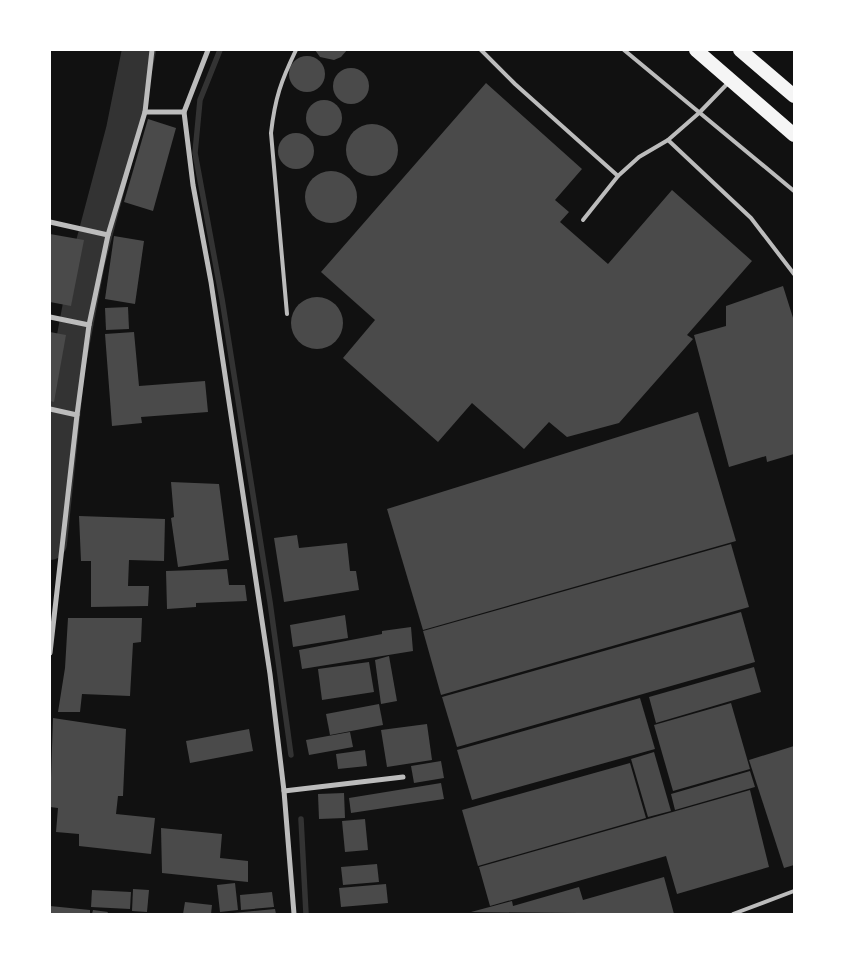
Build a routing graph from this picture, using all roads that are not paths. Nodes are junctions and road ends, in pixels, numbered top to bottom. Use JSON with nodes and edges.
{"nodes":[{"id":1,"x":152,"y":50,"type":"edge"},
{"id":2,"x":208,"y":50,"type":"edge"},
{"id":3,"x":296,"y":50,"type":"edge"},
{"id":4,"x":481,"y":50,"type":"edge"},
{"id":5,"x":624,"y":50,"type":"edge"},
{"id":6,"x":696,"y":50,"type":"edge"},
{"id":7,"x":740,"y":50,"type":"edge"},
{"id":8,"x":730,"y":80,"type":"junction"},
{"id":9,"x":794,"y":96,"type":"edge"},
{"id":10,"x":145,"y":112,"type":"junction"},
{"id":11,"x":184,"y":112,"type":"junction"},
{"id":12,"x":700,"y":113,"type":"junction"},
{"id":13,"x":794,"y":135,"type":"edge"},
{"id":14,"x":668,"y":140,"type":"junction"},
{"id":15,"x":618,"y":176,"type":"junction"},
{"id":16,"x":794,"y":191,"type":"edge"},
{"id":17,"x":583,"y":220,"type":"dead end"},
{"id":18,"x":50,"y":222,"type":"edge"},
{"id":19,"x":108,"y":235,"type":"junction"},
{"id":20,"x":794,"y":274,"type":"edge"},
{"id":21,"x":286,"y":314,"type":"dead end"},
{"id":22,"x":50,"y":317,"type":"edge"},
{"id":23,"x":89,"y":325,"type":"junction"},
{"id":24,"x":50,"y":409,"type":"edge"},
{"id":25,"x":77,"y":415,"type":"junction"},
{"id":26,"x":50,"y":589,"type":"edge"},
{"id":27,"x":57,"y":590,"type":"junction"},
{"id":28,"x":50,"y":654,"type":"edge"},
{"id":29,"x":403,"y":778,"type":"dead end"},
{"id":30,"x":284,"y":791,"type":"junction"},
{"id":31,"x":794,"y":891,"type":"edge"},
{"id":32,"x":294,"y":914,"type":"edge"},
{"id":33,"x":733,"y":914,"type":"edge"}],
"edges":[{"from":1,"to":10,"type":"street"},
{"from":2,"to":11,"type":"street"},
{"from":3,"to":21,"type":"lane"},
{"from":4,"to":15,"type":"lane"},
{"from":5,"to":12,"type":"lane"},
{"from":6,"to":8,"type":"highway"},
{"from":7,"to":9,"type":"highway"},
{"from":8,"to":12,"type":"lane"},
{"from":8,"to":13,"type":"highway"},
{"from":10,"to":11,"type":"street"},
{"from":10,"to":19,"type":"street"},
{"from":11,"to":30,"type":"street"},
{"from":12,"to":14,"type":"lane"},
{"from":12,"to":16,"type":"lane"},
{"from":14,"to":15,"type":"lane"},
{"from":14,"to":20,"type":"lane"},
{"from":15,"to":17,"type":"lane"},
{"from":18,"to":19,"type":"street"},
{"from":19,"to":23,"type":"street"},
{"from":22,"to":23,"type":"street"},
{"from":23,"to":25,"type":"street"},
{"from":24,"to":25,"type":"street"},
{"from":25,"to":27,"type":"street"},
{"from":26,"to":27,"type":"street"},
{"from":27,"to":28,"type":"street"},
{"from":29,"to":30,"type":"street"},
{"from":30,"to":32,"type":"street"},
{"from":31,"to":33,"type":"lane"}]}
